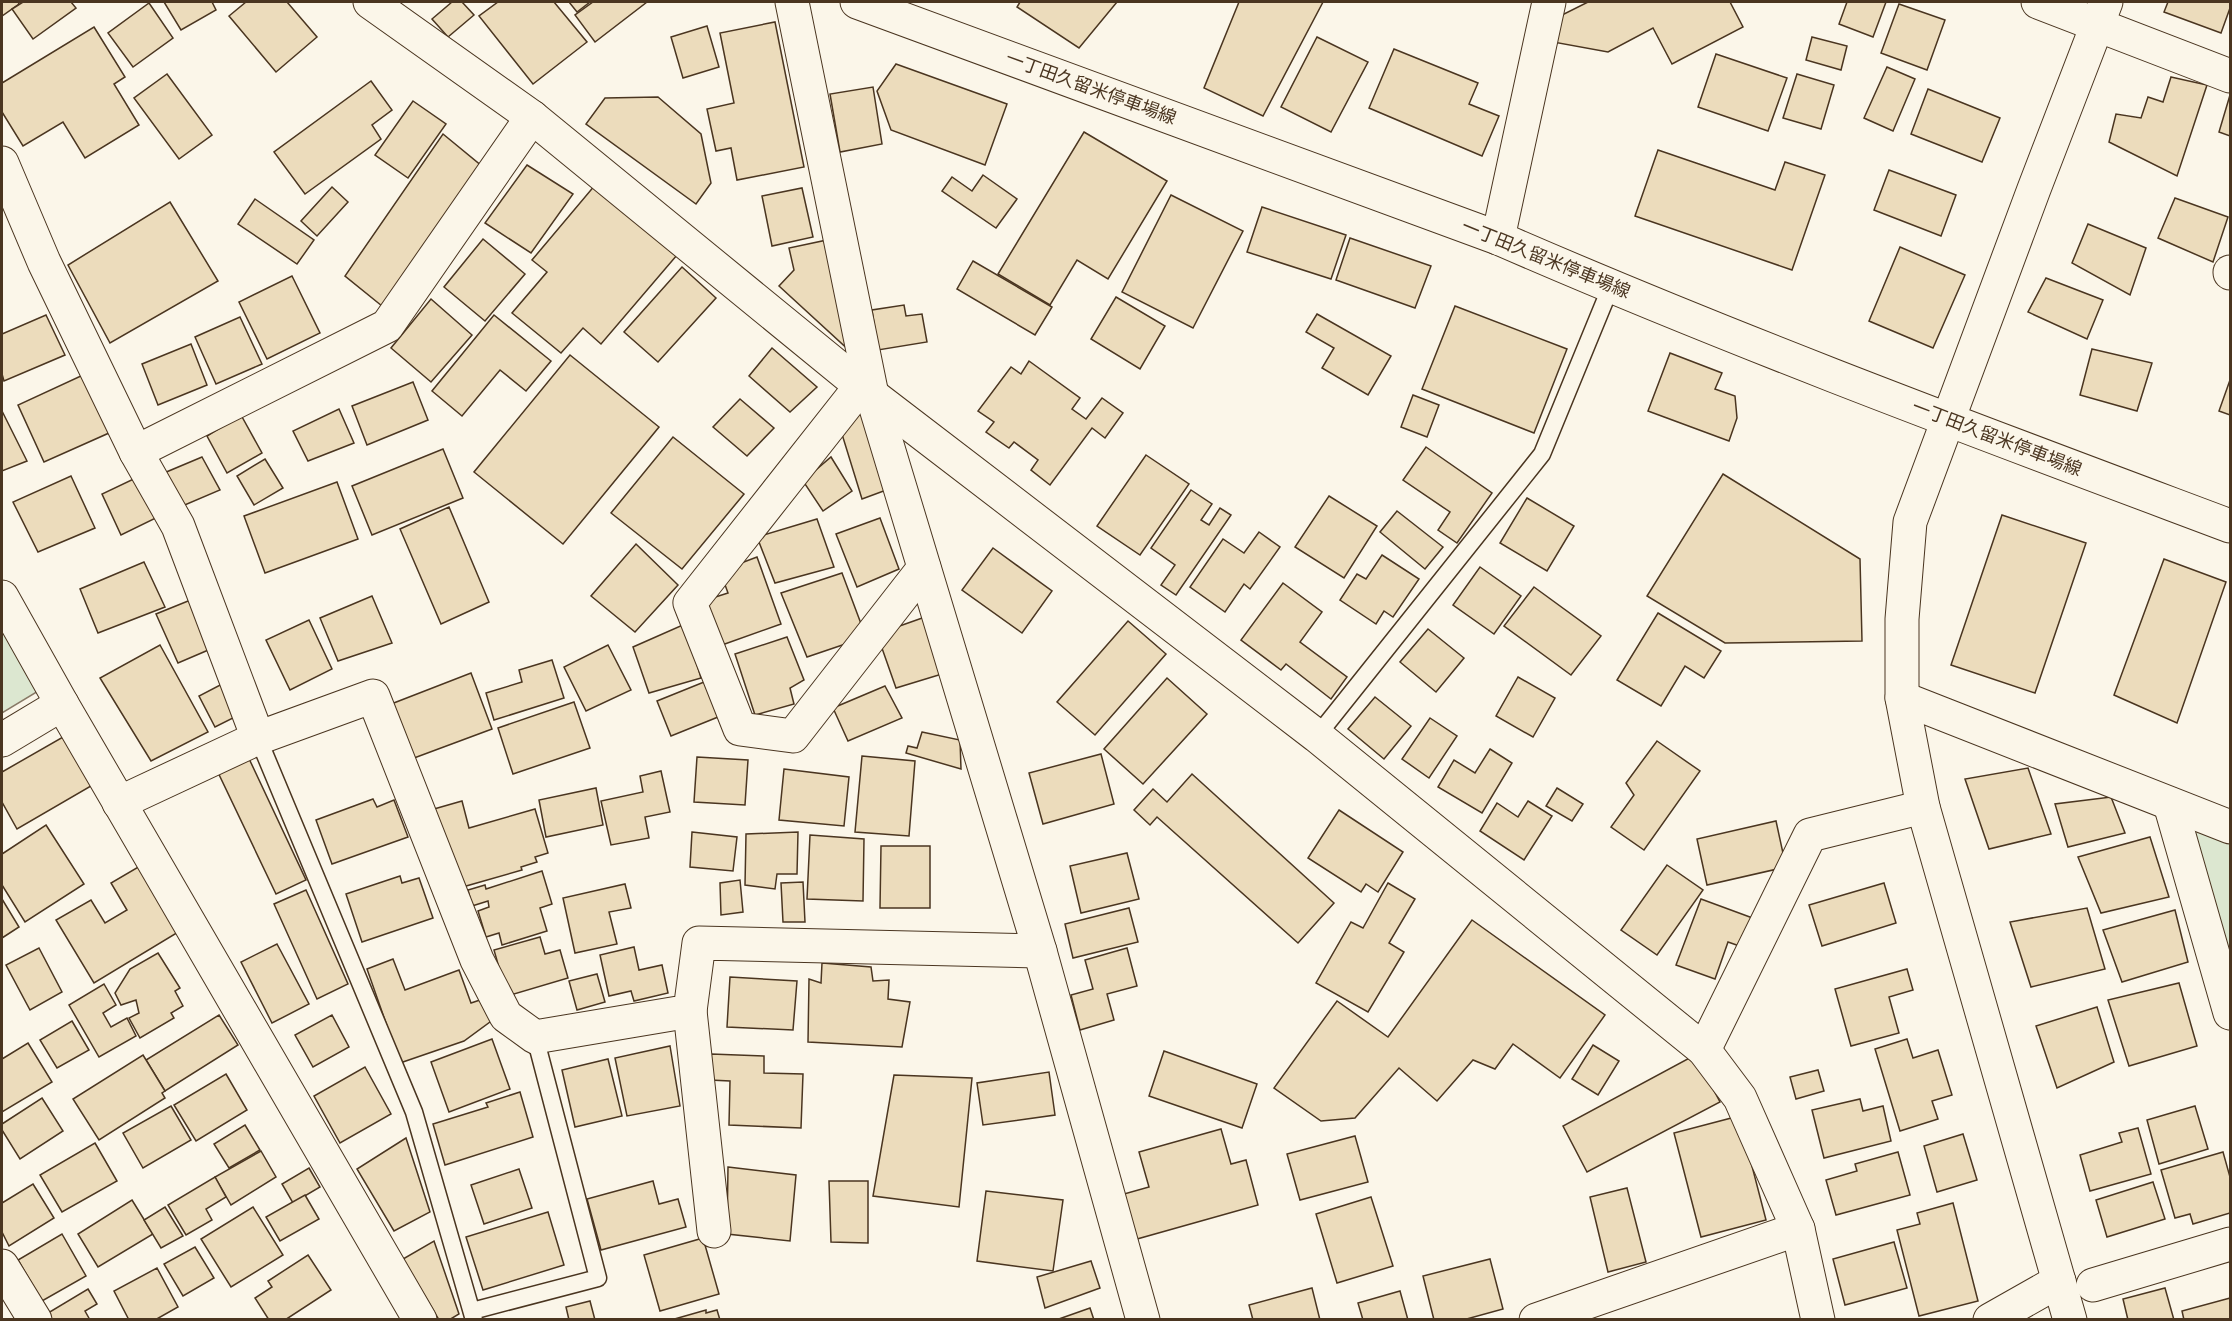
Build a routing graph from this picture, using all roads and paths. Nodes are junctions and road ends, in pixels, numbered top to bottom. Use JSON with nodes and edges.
{"nodes":[{"id":1,"x":370,"y":2,"type":"edge"},
{"id":2,"x":792,"y":2,"type":"edge"},
{"id":3,"x":858,"y":2,"type":"edge"},
{"id":4,"x":1550,"y":2,"type":"edge"},
{"id":5,"x":2038,"y":2,"type":"edge"},
{"id":6,"x":2101,"y":13,"type":"edge"},
{"id":7,"x":2230,"y":76,"type":"edge"},
{"id":8,"x":532,"y":117,"type":"junction"},
{"id":9,"x":2,"y":163,"type":"edge"},
{"id":10,"x":1498,"y":238,"type":"junction"},
{"id":11,"x":1611,"y":286,"type":"junction"},
{"id":12,"x":866,"y":391,"type":"junction"},
{"id":13,"x":1948,"y":420,"type":"junction"},
{"id":14,"x":136,"y":453,"type":"junction"},
{"id":15,"x":2230,"y":526,"type":"edge"},
{"id":16,"x":924,"y":568,"type":"junction"},
{"id":17,"x":2,"y":597,"type":"edge"},
{"id":18,"x":1902,"y":698,"type":"junction"},
{"id":19,"x":62,"y":704,"type":"junction"},
{"id":20,"x":1317,"y":736,"type":"junction"},
{"id":21,"x":258,"y":738,"type":"junction"},
{"id":22,"x":2,"y":740,"type":"edge"},
{"id":23,"x":119,"y":803,"type":"junction"},
{"id":24,"x":2170,"y":804,"type":"junction"},
{"id":25,"x":1923,"y":807,"type":"junction"},
{"id":26,"x":2230,"y":827,"type":"edge"},
{"id":27,"x":1040,"y":951,"type":"junction"},
{"id":28,"x":690,"y":1011,"type":"junction"},
{"id":29,"x":2230,"y":1013,"type":"edge"},
{"id":30,"x":535,"y":1037,"type":"junction"},
{"id":31,"x":1704,"y":1050,"type":"junction"},
{"id":32,"x":1798,"y":1229,"type":"junction"},
{"id":33,"x":714,"y":1231,"type":"dead end"},
{"id":34,"x":2230,"y":1244,"type":"edge"},
{"id":35,"x":2,"y":1266,"type":"edge"},
{"id":36,"x":2059,"y":1281,"type":"junction"},
{"id":37,"x":2093,"y":1285,"type":"dead end"},
{"id":38,"x":473,"y":1316,"type":"edge"},
{"id":39,"x":35,"y":1320,"type":"edge"},
{"id":40,"x":420,"y":1320,"type":"edge"},
{"id":41,"x":1143,"y":1320,"type":"edge"},
{"id":42,"x":1536,"y":1320,"type":"edge"},
{"id":43,"x":1818,"y":1320,"type":"edge"},
{"id":44,"x":1990,"y":1320,"type":"edge"},
{"id":45,"x":2070,"y":1320,"type":"edge"}],
"edges":[{"from":1,"to":8,"type":"street"},
{"from":2,"to":12,"type":"street"},
{"from":3,"to":10,"type":"street","name":"一丁田久留米停車場線"},
{"from":4,"to":10,"type":"street"},
{"from":5,"to":6,"type":"street"},
{"from":6,"to":7,"type":"street"},
{"from":6,"to":13,"type":"street"},
{"from":8,"to":12,"type":"street"},
{"from":8,"to":14,"type":"street"},
{"from":9,"to":14,"type":"street"},
{"from":10,"to":11,"type":"street","name":"一丁田久留米停車場線"},
{"from":11,"to":13,"type":"street","name":"一丁田久留米停車場線"},
{"from":11,"to":20,"type":"lane"},
{"from":12,"to":16,"type":"street"},
{"from":12,"to":16,"type":"street"},
{"from":12,"to":20,"type":"street"},
{"from":13,"to":15,"type":"street","name":"一丁田久留米停車場線"},
{"from":13,"to":18,"type":"street"},
{"from":14,"to":21,"type":"street"},
{"from":16,"to":27,"type":"street"},
{"from":17,"to":19,"type":"street"},
{"from":18,"to":24,"type":"street"},
{"from":18,"to":25,"type":"street"},
{"from":19,"to":22,"type":"street"},
{"from":19,"to":23,"type":"street"},
{"from":20,"to":31,"type":"street"},
{"from":21,"to":23,"type":"street"},
{"from":21,"to":30,"type":"street"},
{"from":21,"to":38,"type":"lane"},
{"from":23,"to":40,"type":"street"},
{"from":24,"to":26,"type":"street"},
{"from":24,"to":29,"type":"street"},
{"from":25,"to":31,"type":"street"},
{"from":25,"to":36,"type":"street"},
{"from":27,"to":28,"type":"street"},
{"from":27,"to":41,"type":"street"},
{"from":28,"to":30,"type":"street"},
{"from":28,"to":33,"type":"street"},
{"from":30,"to":38,"type":"lane"},
{"from":31,"to":32,"type":"street"},
{"from":32,"to":42,"type":"street"},
{"from":32,"to":43,"type":"street"},
{"from":34,"to":37,"type":"street"},
{"from":35,"to":39,"type":"street"},
{"from":36,"to":44,"type":"street"},
{"from":36,"to":45,"type":"street"}]}
